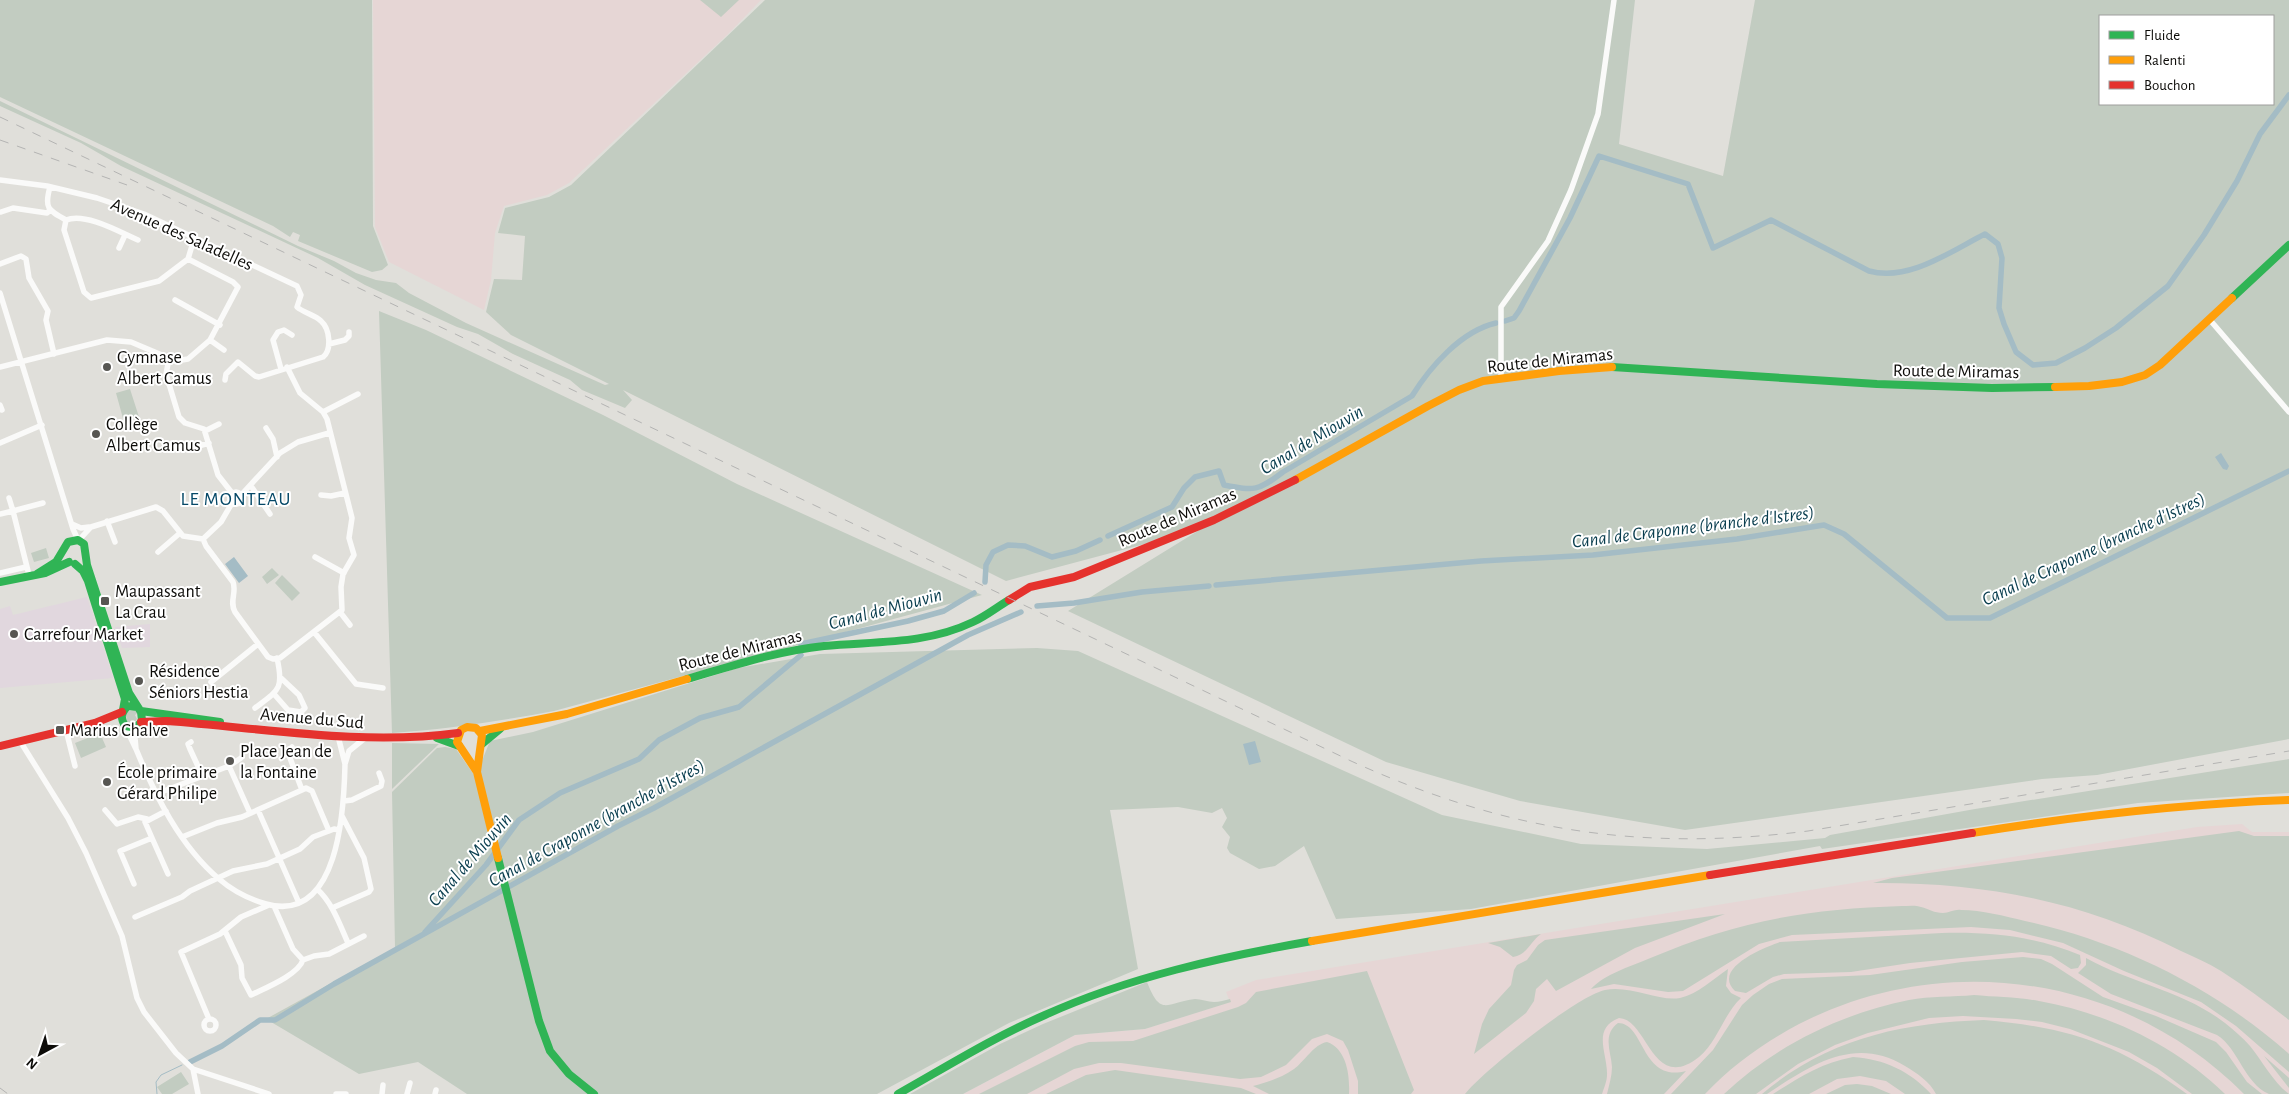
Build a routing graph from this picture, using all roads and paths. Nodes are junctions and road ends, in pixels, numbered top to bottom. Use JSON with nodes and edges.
{"nodes":[{"id":1,"x":1614,"y":0,"type":"edge"},
{"id":2,"x":0,"y":180,"type":"edge"},
{"id":3,"x":50,"y":187,"type":"junction"},
{"id":4,"x":50,"y":210,"type":"junction"},
{"id":5,"x":1,"y":212,"type":"dead end"},
{"id":6,"x":66,"y":220,"type":"junction"},
{"id":7,"x":125,"y":234,"type":"junction"},
{"id":8,"x":194,"y":239,"type":"junction"},
{"id":9,"x":138,"y":240,"type":"dead end"},
{"id":10,"x":2289,"y":245,"type":"edge"},
{"id":11,"x":119,"y":248,"type":"dead end"},
{"id":12,"x":188,"y":259,"type":"junction"},
{"id":13,"x":0,"y":264,"type":"edge"},
{"id":14,"x":0,"y":296,"type":"edge"},
{"id":15,"x":176,"y":300,"type":"dead end"},
{"id":16,"x":2210,"y":320,"type":"junction"},
{"id":17,"x":220,"y":325,"type":"junction"},
{"id":18,"x":349,"y":332,"type":"dead end"},
{"id":19,"x":292,"y":335,"type":"dead end"},
{"id":20,"x":210,"y":340,"type":"junction"},
{"id":21,"x":329,"y":344,"type":"junction"},
{"id":22,"x":224,"y":350,"type":"dead end"},
{"id":23,"x":54,"y":354,"type":"junction"},
{"id":24,"x":169,"y":359,"type":"junction"},
{"id":25,"x":22,"y":362,"type":"junction"},
{"id":26,"x":0,"y":367,"type":"edge"},
{"id":27,"x":284,"y":368,"type":"junction"},
{"id":28,"x":1501,"y":378,"type":"junction"},
{"id":29,"x":225,"y":380,"type":"dead end"},
{"id":30,"x":358,"y":394,"type":"dead end"},
{"id":31,"x":323,"y":412,"type":"junction"},
{"id":32,"x":2289,"y":412,"type":"edge"},
{"id":33,"x":219,"y":424,"type":"dead end"},
{"id":34,"x":42,"y":425,"type":"junction"},
{"id":35,"x":266,"y":428,"type":"dead end"},
{"id":36,"x":205,"y":431,"type":"junction"},
{"id":37,"x":329,"y":433,"type":"junction"},
{"id":38,"x":0,"y":443,"type":"edge"},
{"id":39,"x":209,"y":443,"type":"junction"},
{"id":40,"x":188,"y":449,"type":"dead end"},
{"id":41,"x":277,"y":456,"type":"junction"},
{"id":42,"x":251,"y":486,"type":"junction"},
{"id":43,"x":232,"y":493,"type":"junction"},
{"id":44,"x":345,"y":493,"type":"junction"},
{"id":45,"x":242,"y":494,"type":"junction"},
{"id":46,"x":321,"y":495,"type":"dead end"},
{"id":47,"x":9,"y":498,"type":"dead end"},
{"id":48,"x":43,"y":503,"type":"dead end"},
{"id":49,"x":232,"y":503,"type":"junction"},
{"id":50,"x":13,"y":511,"type":"junction"},
{"id":51,"x":0,"y":514,"type":"edge"},
{"id":52,"x":270,"y":514,"type":"dead end"},
{"id":53,"x":107,"y":521,"type":"junction"},
{"id":54,"x":72,"y":526,"type":"junction"},
{"id":55,"x":91,"y":527,"type":"junction"},
{"id":56,"x":180,"y":533,"type":"junction"},
{"id":57,"x":203,"y":538,"type":"junction"},
{"id":58,"x":68,"y":542,"type":"junction"},
{"id":59,"x":81,"y":542,"type":"junction"},
{"id":60,"x":115,"y":542,"type":"dead end"},
{"id":61,"x":63,"y":551,"type":"junction"},
{"id":62,"x":158,"y":552,"type":"dead end"},
{"id":63,"x":87,"y":556,"type":"junction"},
{"id":64,"x":315,"y":556,"type":"dead end"},
{"id":65,"x":72,"y":563,"type":"junction"},
{"id":66,"x":31,"y":572,"type":"junction"},
{"id":67,"x":0,"y":573,"type":"edge"},
{"id":68,"x":344,"y":573,"type":"junction"},
{"id":69,"x":0,"y":582,"type":"edge"},
{"id":70,"x":340,"y":612,"type":"junction"},
{"id":71,"x":350,"y":625,"type":"dead end"},
{"id":72,"x":314,"y":632,"type":"junction"},
{"id":73,"x":258,"y":644,"type":"junction"},
{"id":74,"x":277,"y":658,"type":"junction"},
{"id":75,"x":281,"y":678,"type":"junction"},
{"id":76,"x":211,"y":682,"type":"dead end"},
{"id":77,"x":382,"y":688,"type":"dead end"},
{"id":78,"x":274,"y":694,"type":"junction"},
{"id":79,"x":255,"y":708,"type":"dead end"},
{"id":80,"x":139,"y":709,"type":"junction"},
{"id":81,"x":123,"y":711,"type":"junction"},
{"id":82,"x":95,"y":723,"type":"junction"},
{"id":83,"x":140,"y":724,"type":"junction"},
{"id":84,"x":125,"y":725,"type":"junction"},
{"id":85,"x":234,"y":725,"type":"junction"},
{"id":86,"x":502,"y":728,"type":"junction"},
{"id":87,"x":66,"y":730,"type":"junction"},
{"id":88,"x":480,"y":731,"type":"junction"},
{"id":89,"x":458,"y":733,"type":"junction"},
{"id":90,"x":338,"y":736,"type":"junction"},
{"id":91,"x":347,"y":736,"type":"junction"},
{"id":92,"x":365,"y":738,"type":"junction"},
{"id":93,"x":435,"y":738,"type":"junction"},
{"id":94,"x":20,"y":741,"type":"junction"},
{"id":95,"x":191,"y":742,"type":"dead end"},
{"id":96,"x":0,"y":746,"type":"edge"},
{"id":97,"x":481,"y":746,"type":"junction"},
{"id":98,"x":292,"y":747,"type":"dead end"},
{"id":99,"x":136,"y":749,"type":"junction"},
{"id":100,"x":462,"y":749,"type":"junction"},
{"id":101,"x":349,"y":751,"type":"junction"},
{"id":102,"x":241,"y":758,"type":"dead end"},
{"id":103,"x":345,"y":764,"type":"junction"},
{"id":104,"x":75,"y":766,"type":"dead end"},
{"id":105,"x":229,"y":766,"type":"junction"},
{"id":106,"x":477,"y":772,"type":"junction"},
{"id":107,"x":379,"y":773,"type":"dead end"},
{"id":108,"x":202,"y":775,"type":"junction"},
{"id":109,"x":302,"y":790,"type":"junction"},
{"id":110,"x":156,"y":794,"type":"junction"},
{"id":111,"x":2289,"y":800,"type":"edge"},
{"id":112,"x":344,"y":801,"type":"junction"},
{"id":113,"x":105,"y":810,"type":"dead end"},
{"id":114,"x":258,"y":810,"type":"junction"},
{"id":115,"x":166,"y":811,"type":"junction"},
{"id":116,"x":250,"y":813,"type":"junction"},
{"id":117,"x":342,"y":816,"type":"junction"},
{"id":118,"x":147,"y":819,"type":"junction"},
{"id":119,"x":339,"y":830,"type":"junction"},
{"id":120,"x":329,"y":831,"type":"junction"},
{"id":121,"x":182,"y":837,"type":"junction"},
{"id":122,"x":152,"y":838,"type":"junction"},
{"id":123,"x":280,"y":858,"type":"junction"},
{"id":124,"x":168,"y":874,"type":"dead end"},
{"id":125,"x":218,"y":878,"type":"junction"},
{"id":126,"x":134,"y":884,"type":"dead end"},
{"id":127,"x":317,"y":889,"type":"junction"},
{"id":128,"x":299,"y":903,"type":"junction"},
{"id":129,"x":271,"y":905,"type":"junction"},
{"id":130,"x":332,"y":908,"type":"junction"},
{"id":131,"x":135,"y":918,"type":"dead end"},
{"id":132,"x":225,"y":931,"type":"junction"},
{"id":133,"x":364,"y":936,"type":"dead end"},
{"id":134,"x":348,"y":943,"type":"junction"},
{"id":135,"x":303,"y":960,"type":"junction"},
{"id":136,"x":209,"y":1018,"type":"dead end"},
{"id":137,"x":193,"y":1068,"type":"junction"},
{"id":138,"x":410,"y":1083,"type":"dead end"},
{"id":139,"x":383,"y":1085,"type":"dead end"},
{"id":140,"x":198,"y":1094,"type":"edge"},
{"id":141,"x":269,"y":1094,"type":"edge"},
{"id":142,"x":336,"y":1094,"type":"edge"},
{"id":143,"x":346,"y":1094,"type":"edge"},
{"id":144,"x":382,"y":1094,"type":"edge"},
{"id":145,"x":407,"y":1094,"type":"edge"},
{"id":146,"x":594,"y":1094,"type":"edge"},
{"id":147,"x":898,"y":1094,"type":"edge"}],
"edges":[{"from":1,"to":28,"type":"street"},
{"from":2,"to":3,"type":"street","name":"Avenue des Saladelles"},
{"from":3,"to":4,"type":"street"},
{"from":3,"to":8,"type":"street","name":"Avenue des Saladelles"},
{"from":4,"to":5,"type":"street"},
{"from":4,"to":6,"type":"street"},
{"from":6,"to":7,"type":"street"},
{"from":6,"to":12,"type":"street"},
{"from":7,"to":9,"type":"street"},
{"from":7,"to":11,"type":"street"},
{"from":8,"to":12,"type":"street"},
{"from":8,"to":21,"type":"street","name":"Avenue des Saladelles"},
{"from":10,"to":16,"type":"main road","name":"Route de Miramas"},
{"from":12,"to":17,"type":"street"},
{"from":13,"to":23,"type":"street"},
{"from":14,"to":25,"type":"street"},
{"from":15,"to":17,"type":"street"},
{"from":16,"to":28,"type":"main road","name":"Route de Miramas"},
{"from":16,"to":32,"type":"street"},
{"from":17,"to":20,"type":"street"},
{"from":18,"to":21,"type":"street"},
{"from":19,"to":27,"type":"street"},
{"from":20,"to":22,"type":"street"},
{"from":20,"to":24,"type":"street"},
{"from":21,"to":27,"type":"street"},
{"from":23,"to":24,"type":"street"},
{"from":23,"to":25,"type":"street"},
{"from":24,"to":36,"type":"street"},
{"from":25,"to":26,"type":"street"},
{"from":25,"to":34,"type":"street"},
{"from":27,"to":29,"type":"street"},
{"from":27,"to":31,"type":"street"},
{"from":28,"to":86,"type":"main road","name":"Route de Miramas"},
{"from":30,"to":31,"type":"street"},
{"from":31,"to":37,"type":"street"},
{"from":33,"to":36,"type":"street"},
{"from":34,"to":38,"type":"street"},
{"from":34,"to":54,"type":"street"},
{"from":35,"to":41,"type":"street"},
{"from":36,"to":39,"type":"street"},
{"from":37,"to":41,"type":"street"},
{"from":37,"to":44,"type":"street"},
{"from":39,"to":40,"type":"street"},
{"from":39,"to":43,"type":"street"},
{"from":41,"to":42,"type":"street"},
{"from":42,"to":45,"type":"street"},
{"from":42,"to":52,"type":"street"},
{"from":43,"to":45,"type":"street"},
{"from":43,"to":49,"type":"street"},
{"from":44,"to":46,"type":"street"},
{"from":44,"to":68,"type":"street"},
{"from":45,"to":49,"type":"street"},
{"from":47,"to":50,"type":"street"},
{"from":48,"to":50,"type":"street"},
{"from":49,"to":57,"type":"street"},
{"from":50,"to":51,"type":"street"},
{"from":50,"to":66,"type":"street"},
{"from":53,"to":55,"type":"street"},
{"from":53,"to":56,"type":"street"},
{"from":53,"to":60,"type":"street"},
{"from":54,"to":55,"type":"street"},
{"from":54,"to":58,"type":"street"},
{"from":54,"to":59,"type":"street"},
{"from":55,"to":59,"type":"street"},
{"from":56,"to":57,"type":"street"},
{"from":56,"to":62,"type":"street"},
{"from":57,"to":73,"type":"street"},
{"from":58,"to":59,"type":"main road"},
{"from":58,"to":61,"type":"main road"},
{"from":59,"to":63,"type":"main road"},
{"from":61,"to":65,"type":"main road"},
{"from":61,"to":66,"type":"main road"},
{"from":63,"to":65,"type":"main road"},
{"from":63,"to":80,"type":"main road"},
{"from":64,"to":68,"type":"street"},
{"from":65,"to":66,"type":"main road"},
{"from":65,"to":81,"type":"main road"},
{"from":66,"to":67,"type":"street"},
{"from":66,"to":69,"type":"main road"},
{"from":68,"to":70,"type":"street"},
{"from":70,"to":71,"type":"street"},
{"from":70,"to":72,"type":"street"},
{"from":72,"to":74,"type":"street"},
{"from":72,"to":77,"type":"street"},
{"from":73,"to":74,"type":"street"},
{"from":73,"to":76,"type":"street"},
{"from":74,"to":75,"type":"street"},
{"from":75,"to":78,"type":"street"},
{"from":75,"to":78,"type":"street"},
{"from":78,"to":79,"type":"street"},
{"from":80,"to":81,"type":"main road"},
{"from":80,"to":83,"type":"main road"},
{"from":80,"to":85,"type":"main road","name":"Avenue du Sud"},
{"from":81,"to":82,"type":"main road"},
{"from":81,"to":84,"type":"main road"},
{"from":82,"to":84,"type":"main road"},
{"from":82,"to":87,"type":"main road"},
{"from":83,"to":84,"type":"main road"},
{"from":83,"to":85,"type":"main road","name":"Avenue du Sud"},
{"from":83,"to":99,"type":"street"},
{"from":84,"to":99,"type":"street"},
{"from":85,"to":90,"type":"main road","name":"Avenue du Sud"},
{"from":86,"to":88,"type":"main road","name":"Route de Miramas"},
{"from":86,"to":97,"type":"main road","name":"Route de Miramas"},
{"from":87,"to":94,"type":"main road"},
{"from":87,"to":104,"type":"street"},
{"from":88,"to":89,"type":"main road"},
{"from":88,"to":97,"type":"main road"},
{"from":89,"to":93,"type":"main road"},
{"from":89,"to":100,"type":"main road"},
{"from":90,"to":91,"type":"main road","name":"Avenue du Sud"},
{"from":90,"to":103,"type":"street"},
{"from":91,"to":92,"type":"main road","name":"Avenue du Sud"},
{"from":91,"to":101,"type":"street"},
{"from":92,"to":93,"type":"main road","name":"Avenue du Sud"},
{"from":92,"to":101,"type":"street"},
{"from":93,"to":100,"type":"main road"},
{"from":94,"to":96,"type":"main road"},
{"from":94,"to":137,"type":"street"},
{"from":95,"to":108,"type":"street"},
{"from":97,"to":100,"type":"main road"},
{"from":97,"to":106,"type":"main road"},
{"from":98,"to":109,"type":"street"},
{"from":99,"to":110,"type":"street"},
{"from":100,"to":106,"type":"main road"},
{"from":101,"to":103,"type":"street"},
{"from":102,"to":105,"type":"street"},
{"from":103,"to":112,"type":"street"},
{"from":105,"to":108,"type":"street"},
{"from":105,"to":116,"type":"street"},
{"from":106,"to":146,"type":"main road"},
{"from":107,"to":112,"type":"street"},
{"from":108,"to":110,"type":"street"},
{"from":109,"to":114,"type":"street"},
{"from":109,"to":120,"type":"street"},
{"from":110,"to":115,"type":"street"},
{"from":111,"to":147,"type":"main road"},
{"from":112,"to":117,"type":"street"},
{"from":113,"to":118,"type":"street"},
{"from":114,"to":116,"type":"street"},
{"from":114,"to":123,"type":"street"},
{"from":115,"to":118,"type":"street"},
{"from":115,"to":121,"type":"street"},
{"from":116,"to":121,"type":"street"},
{"from":117,"to":119,"type":"street"},
{"from":117,"to":130,"type":"street"},
{"from":118,"to":122,"type":"street"},
{"from":119,"to":120,"type":"street"},
{"from":119,"to":127,"type":"street"},
{"from":120,"to":123,"type":"street"},
{"from":121,"to":125,"type":"street"},
{"from":122,"to":124,"type":"street"},
{"from":122,"to":126,"type":"street"},
{"from":123,"to":125,"type":"street"},
{"from":123,"to":128,"type":"street"},
{"from":125,"to":129,"type":"street"},
{"from":125,"to":131,"type":"street"},
{"from":127,"to":128,"type":"street"},
{"from":127,"to":130,"type":"street"},
{"from":128,"to":129,"type":"street"},
{"from":129,"to":132,"type":"street"},
{"from":129,"to":135,"type":"street"},
{"from":130,"to":134,"type":"street"},
{"from":132,"to":135,"type":"street"},
{"from":132,"to":136,"type":"street"},
{"from":133,"to":134,"type":"street"},
{"from":134,"to":135,"type":"street"},
{"from":137,"to":140,"type":"street"},
{"from":137,"to":141,"type":"street"},
{"from":138,"to":145,"type":"street"},
{"from":139,"to":144,"type":"street"},
{"from":142,"to":143,"type":"street"}]}
